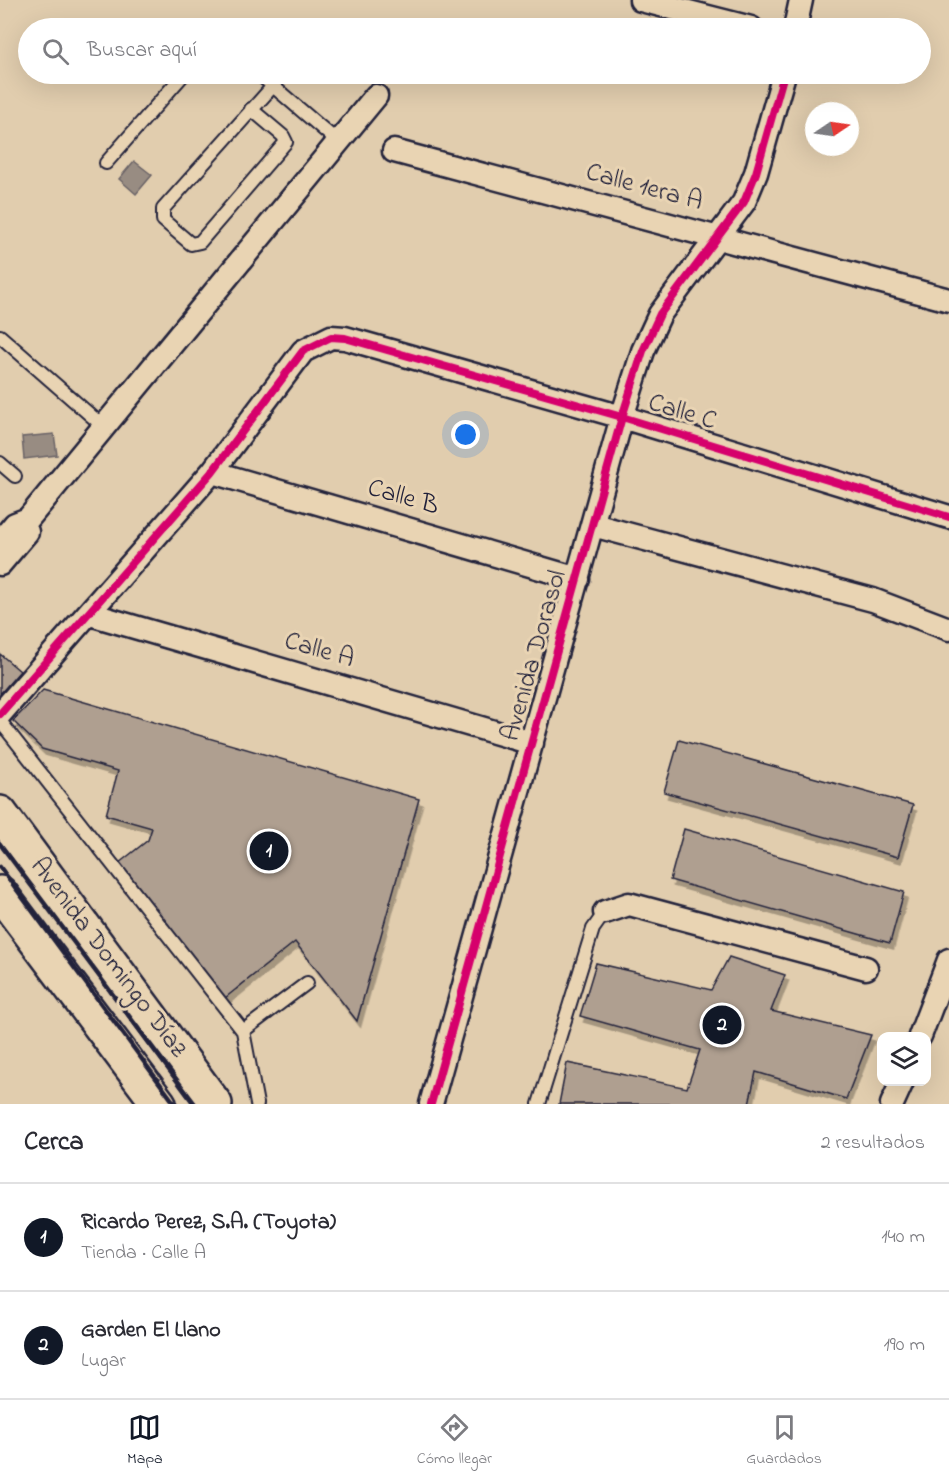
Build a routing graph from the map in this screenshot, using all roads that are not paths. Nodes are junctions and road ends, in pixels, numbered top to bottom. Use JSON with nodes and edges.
{"nodes":[{"id":1,"x":640,"y":0,"type":"edge"},
{"id":2,"x":801,"y":0,"type":"edge"},
{"id":3,"x":711,"y":18,"type":"edge"},
{"id":4,"x":797,"y":18,"type":"edge"},
{"id":5,"x":175,"y":84,"type":"edge"},
{"id":6,"x":271,"y":84,"type":"edge"},
{"id":7,"x":780,"y":84,"type":"edge"},
{"id":8,"x":273,"y":86,"type":"junction"},
{"id":9,"x":376,"y":96,"type":"dead end"},
{"id":10,"x":251,"y":109,"type":"junction"},
{"id":11,"x":338,"y":142,"type":"junction"},
{"id":12,"x":394,"y":152,"type":"dead end"},
{"id":13,"x":106,"y":163,"type":"dead end"},
{"id":14,"x":718,"y":237,"type":"junction"},
{"id":15,"x":949,"y":300,"type":"edge"},
{"id":16,"x":0,"y":336,"type":"edge"},
{"id":17,"x":622,"y":417,"type":"junction"},
{"id":18,"x":104,"y":427,"type":"junction"},
{"id":19,"x":0,"y":464,"type":"edge"},
{"id":20,"x":212,"y":472,"type":"junction"},
{"id":21,"x":15,"y":476,"type":"dead end"},
{"id":22,"x":949,"y":517,"type":"edge"},
{"id":23,"x":28,"y":519,"type":"junction"},
{"id":24,"x":593,"y":525,"type":"junction"},
{"id":25,"x":0,"y":542,"type":"edge"},
{"id":26,"x":0,"y":564,"type":"edge"},
{"id":27,"x":578,"y":579,"type":"junction"},
{"id":28,"x":90,"y":614,"type":"junction"},
{"id":29,"x":949,"y":629,"type":"edge"},
{"id":30,"x":0,"y":714,"type":"edge"},
{"id":31,"x":0,"y":721,"type":"edge"},
{"id":32,"x":532,"y":743,"type":"junction"},
{"id":33,"x":0,"y":813,"type":"edge"},
{"id":34,"x":0,"y":893,"type":"edge"},
{"id":35,"x":605,"y":912,"type":"joint"},
{"id":36,"x":949,"y":960,"type":"edge"},
{"id":37,"x":866,"y":968,"type":"dead end"},
{"id":38,"x":307,"y":983,"type":"dead end"},
{"id":39,"x":243,"y":1031,"type":"junction"},
{"id":40,"x":922,"y":1032,"type":"edge"},
{"id":41,"x":900,"y":1086,"type":"edge"},
{"id":42,"x":159,"y":1104,"type":"edge"},
{"id":43,"x":215,"y":1104,"type":"edge"},
{"id":44,"x":257,"y":1104,"type":"edge"},
{"id":45,"x":431,"y":1104,"type":"edge"},
{"id":46,"x":539,"y":1104,"type":"edge"},
{"id":47,"x":892,"y":1104,"type":"edge"}],
"edges":[{"from":1,"to":3,"type":"street"},
{"from":2,"to":4,"type":"street"},
{"from":5,"to":13,"type":"lane"},
{"from":6,"to":8,"type":"lane"},
{"from":7,"to":14,"type":"street","name":"Avenida Dorasol"},
{"from":8,"to":10,"type":"lane"},
{"from":8,"to":11,"type":"lane"},
{"from":9,"to":11,"type":"street"},
{"from":10,"to":10,"type":"lane"},
{"from":11,"to":18,"type":"street"},
{"from":12,"to":14,"type":"street","name":"Calle 1era A"},
{"from":14,"to":15,"type":"street","name":"Calle 1era A"},
{"from":14,"to":17,"type":"street","name":"Avenida Dorasol"},
{"from":16,"to":18,"type":"lane"},
{"from":17,"to":20,"type":"street","name":"Calle C"},
{"from":17,"to":22,"type":"street","name":"Calle C"},
{"from":17,"to":24,"type":"street","name":"Avenida Dorasol"},
{"from":18,"to":23,"type":"street"},
{"from":19,"to":21,"type":"lane"},
{"from":20,"to":27,"type":"street","name":"Calle B"},
{"from":20,"to":28,"type":"street"},
{"from":23,"to":25,"type":"street"},
{"from":23,"to":26,"type":"street"},
{"from":24,"to":27,"type":"street","name":"Avenida Dorasol"},
{"from":24,"to":29,"type":"street"},
{"from":27,"to":32,"type":"street","name":"Avenida Dorasol"},
{"from":28,"to":30,"type":"street"},
{"from":28,"to":32,"type":"street","name":"Calle A"},
{"from":31,"to":39,"type":"lane"},
{"from":32,"to":45,"type":"street","name":"Avenida Dorasol"},
{"from":33,"to":43,"type":"main road","name":"Avenida Domingo Díaz"},
{"from":34,"to":42,"type":"main road","name":"Avenida Domingo Díaz"},
{"from":35,"to":37,"type":"street"},
{"from":35,"to":46,"type":"lane"},
{"from":36,"to":40,"type":"street"},
{"from":38,"to":39,"type":"lane"},
{"from":39,"to":44,"type":"lane"},
{"from":41,"to":47,"type":"street"}]}
